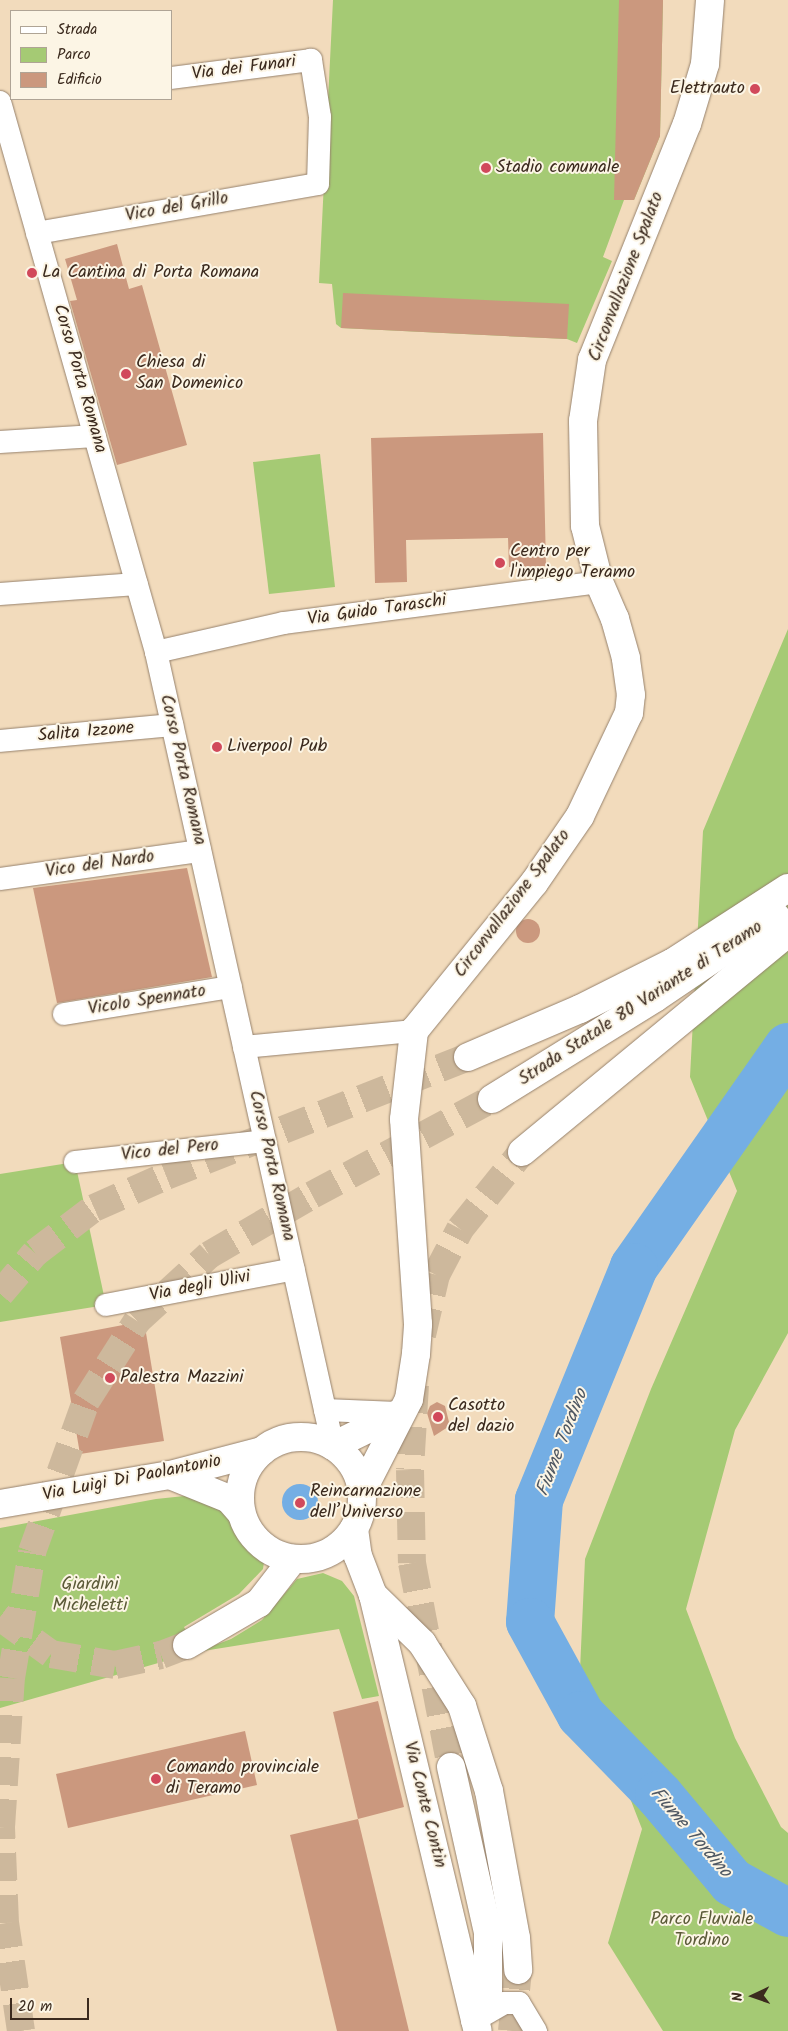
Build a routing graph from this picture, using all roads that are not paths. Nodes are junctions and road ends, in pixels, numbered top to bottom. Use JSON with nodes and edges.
{"nodes":[{"id":1,"x":710,"y":0,"type":"edge"},
{"id":2,"x":172,"y":78,"type":"edge"},
{"id":3,"x":0,"y":102,"type":"edge"},
{"id":4,"x":318,"y":184,"type":"joint"},
{"id":5,"x":37,"y":233,"type":"junction"},
{"id":6,"x":95,"y":436,"type":"junction"},
{"id":7,"x":0,"y":442,"type":"edge"},
{"id":8,"x":599,"y":582,"type":"junction"},
{"id":9,"x":137,"y":584,"type":"junction"},
{"id":10,"x":0,"y":594,"type":"edge"},
{"id":11,"x":156,"y":652,"type":"junction"},
{"id":12,"x":172,"y":725,"type":"junction"},
{"id":13,"x":0,"y":741,"type":"edge"},
{"id":14,"x":200,"y":851,"type":"junction"},
{"id":15,"x":0,"y":879,"type":"edge"},
{"id":16,"x":788,"y":888,"type":"edge"},
{"id":17,"x":788,"y":907,"type":"edge"},
{"id":18,"x":788,"y":933,"type":"edge"},
{"id":19,"x":752,"y":936,"type":"junction"},
{"id":20,"x":231,"y":987,"type":"junction"},
{"id":21,"x":64,"y":1014,"type":"dead end"},
{"id":22,"x":414,"y":1031,"type":"junction"},
{"id":23,"x":244,"y":1047,"type":"junction"},
{"id":24,"x":468,"y":1057,"type":"tunnel mouth"},
{"id":25,"x":492,"y":1099,"type":"tunnel mouth"},
{"id":26,"x":265,"y":1141,"type":"junction"},
{"id":27,"x":522,"y":1152,"type":"tunnel mouth"},
{"id":28,"x":76,"y":1162,"type":"dead end"},
{"id":29,"x":294,"y":1270,"type":"junction"},
{"id":30,"x":106,"y":1305,"type":"dead end"},
{"id":31,"x":326,"y":1410,"type":"junction"},
{"id":32,"x":400,"y":1413,"type":"junction"},
{"id":33,"x":334,"y":1446,"type":"junction"},
{"id":34,"x":262,"y":1450,"type":"junction"},
{"id":35,"x":170,"y":1475,"type":"junction"},
{"id":36,"x":362,"y":1491,"type":"junction"},
{"id":37,"x":0,"y":1504,"type":"edge"},
{"id":38,"x":241,"y":1513,"type":"junction"},
{"id":39,"x":354,"y":1529,"type":"junction"},
{"id":40,"x":324,"y":1555,"type":"junction"},
{"id":41,"x":293,"y":1559,"type":"junction"},
{"id":42,"x":371,"y":1587,"type":"junction"},
{"id":43,"x":187,"y":1645,"type":"tunnel mouth"},
{"id":44,"x":451,"y":1767,"type":"tunnel mouth"},
{"id":45,"x":518,"y":1970,"type":"tunnel mouth"},
{"id":46,"x":532,"y":2022,"type":"edge"},
{"id":47,"x":477,"y":2025,"type":"edge"}],
"edges":[{"from":1,"to":8,"type":"main road","name":"Circonvallazione Spalato"},
{"from":2,"to":4,"type":"street","name":"Via dei Funari"},
{"from":3,"to":5,"type":"street","name":"Corso Porta Romana"},
{"from":4,"to":5,"type":"street","name":"Vico del Grillo"},
{"from":5,"to":6,"type":"street","name":"Corso Porta Romana"},
{"from":6,"to":7,"type":"street"},
{"from":6,"to":9,"type":"street","name":"Corso Porta Romana"},
{"from":8,"to":11,"type":"street","name":"Via Guido Taraschi"},
{"from":8,"to":22,"type":"main road","name":"Circonvallazione Spalato"},
{"from":9,"to":10,"type":"street"},
{"from":9,"to":11,"type":"street","name":"Corso Porta Romana"},
{"from":11,"to":12,"type":"street","name":"Corso Porta Romana"},
{"from":12,"to":13,"type":"street","name":"Salita Izzone"},
{"from":12,"to":14,"type":"street","name":"Corso Porta Romana"},
{"from":14,"to":15,"type":"street","name":"Vico del Nardo"},
{"from":14,"to":20,"type":"street","name":"Corso Porta Romana"},
{"from":16,"to":19,"type":"main road"},
{"from":17,"to":19,"type":"main road","name":"Strada Statale 80 Variante di Teramo"},
{"from":18,"to":19,"type":"main road"},
{"from":19,"to":24,"type":"main road"},
{"from":19,"to":25,"type":"main road","name":"Strada Statale 80 Variante di Teramo"},
{"from":19,"to":27,"type":"main road"},
{"from":20,"to":21,"type":"street","name":"Vicolo Spennato"},
{"from":20,"to":23,"type":"street","name":"Corso Porta Romana"},
{"from":22,"to":23,"type":"street"},
{"from":22,"to":32,"type":"main road"},
{"from":23,"to":26,"type":"street","name":"Corso Porta Romana"},
{"from":26,"to":28,"type":"street","name":"Vico del Pero"},
{"from":26,"to":29,"type":"street","name":"Corso Porta Romana"},
{"from":29,"to":30,"type":"street","name":"Via degli Ulivi"},
{"from":29,"to":31,"type":"street","name":"Corso Porta Romana"},
{"from":31,"to":32,"type":"street"},
{"from":31,"to":33,"type":"street","name":"Corso Porta Romana"},
{"from":32,"to":33,"type":"main road"},
{"from":32,"to":36,"type":"main road"},
{"from":33,"to":34,"type":"main road"},
{"from":33,"to":36,"type":"main road"},
{"from":34,"to":35,"type":"main road","name":"Via Luigi Di Paolantonio"},
{"from":34,"to":38,"type":"main road"},
{"from":35,"to":37,"type":"main road","name":"Via Luigi Di Paolantonio"},
{"from":35,"to":38,"type":"main road"},
{"from":36,"to":39,"type":"main road"},
{"from":38,"to":41,"type":"main road"},
{"from":39,"to":40,"type":"main road"},
{"from":39,"to":42,"type":"main road","name":"Via Conte Contin"},
{"from":40,"to":41,"type":"main road"},
{"from":40,"to":42,"type":"main road"},
{"from":41,"to":43,"type":"main road"},
{"from":42,"to":45,"type":"main road"},
{"from":42,"to":47,"type":"main road","name":"Via Conte Contin"},
{"from":44,"to":47,"type":"main road"},
{"from":46,"to":47,"type":"street"}]}
